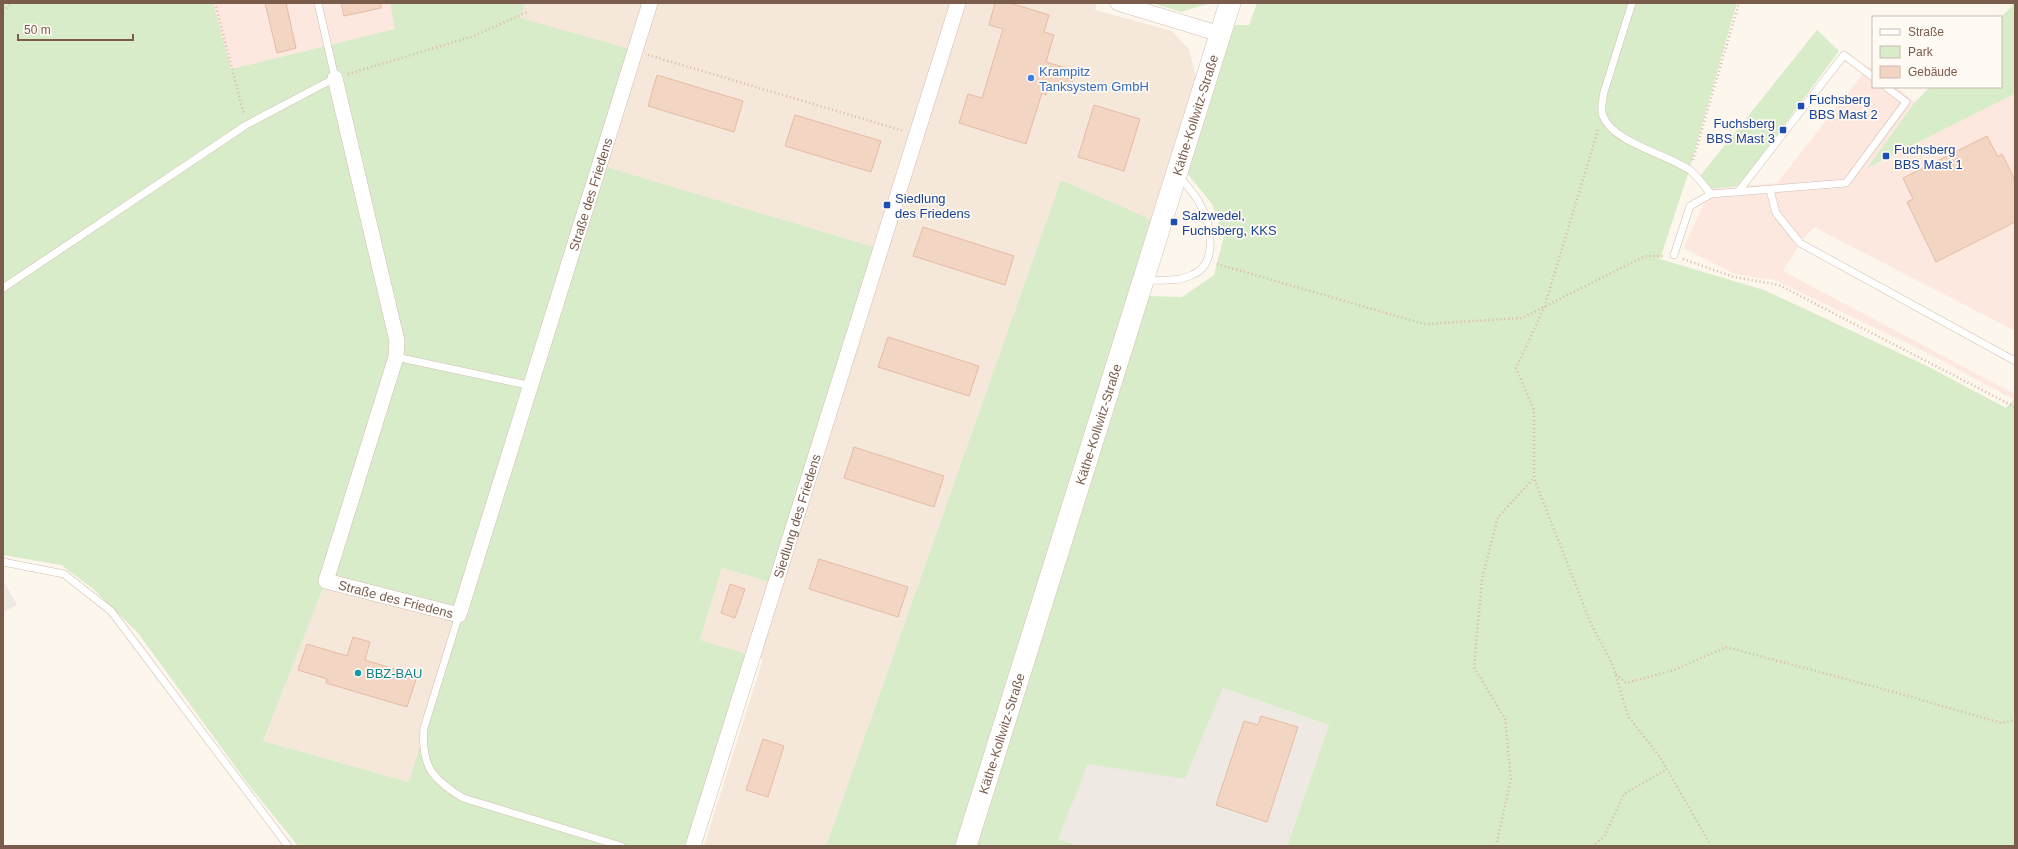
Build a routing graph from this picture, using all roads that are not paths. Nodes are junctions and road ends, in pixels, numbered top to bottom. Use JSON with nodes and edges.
{"nodes":[{"id":1,"x":318,"y":3,"type":"edge"},
{"id":2,"x":650,"y":3,"type":"edge"},
{"id":3,"x":958,"y":3,"type":"edge"},
{"id":4,"x":1118,"y":3,"type":"edge"},
{"id":5,"x":1230,"y":3,"type":"edge"},
{"id":6,"x":1632,"y":3,"type":"edge"},
{"id":7,"x":1220,"y":34,"type":"junction"},
{"id":8,"x":1872,"y":76,"type":"edge"},
{"id":9,"x":335,"y":78,"type":"junction"},
{"id":10,"x":1887,"y":88,"type":"edge"},
{"id":11,"x":1177,"y":172,"type":"junction"},
{"id":12,"x":1770,"y":190,"type":"junction"},
{"id":13,"x":1738,"y":192,"type":"junction"},
{"id":14,"x":1711,"y":194,"type":"junction"},
{"id":15,"x":1674,"y":255,"type":"road end"},
{"id":16,"x":1144,"y":280,"type":"junction"},
{"id":17,"x":3,"y":288,"type":"edge"},
{"id":18,"x":396,"y":357,"type":"junction"},
{"id":19,"x":2015,"y":361,"type":"edge"},
{"id":20,"x":532,"y":386,"type":"junction"},
{"id":21,"x":3,"y":562,"type":"edge"},
{"id":22,"x":459,"y":615,"type":"junction"},
{"id":23,"x":288,"y":846,"type":"edge"},
{"id":24,"x":620,"y":846,"type":"edge"},
{"id":25,"x":693,"y":846,"type":"edge"},
{"id":26,"x":966,"y":846,"type":"edge"}],
"edges":[{"from":1,"to":9,"type":"lane"},
{"from":2,"to":20,"type":"street","name":"Straße des Friedens"},
{"from":3,"to":25,"type":"street","name":"Siedlung des Friedens"},
{"from":4,"to":7,"type":"street"},
{"from":5,"to":7,"type":"main road","name":"Käthe-Kollwitz-Straße"},
{"from":6,"to":14,"type":"lane"},
{"from":7,"to":11,"type":"main road","name":"Käthe-Kollwitz-Straße"},
{"from":8,"to":13,"type":"lane"},
{"from":9,"to":17,"type":"lane"},
{"from":9,"to":18,"type":"street","name":"Straße des Friedens"},
{"from":10,"to":12,"type":"lane"},
{"from":11,"to":16,"type":"main road","name":"Käthe-Kollwitz-Straße"},
{"from":11,"to":16,"type":"lane"},
{"from":12,"to":13,"type":"lane"},
{"from":12,"to":19,"type":"lane"},
{"from":13,"to":14,"type":"lane"},
{"from":14,"to":15,"type":"lane"},
{"from":16,"to":26,"type":"main road","name":"Käthe-Kollwitz-Straße"},
{"from":18,"to":20,"type":"lane"},
{"from":18,"to":22,"type":"street","name":"Straße des Friedens"},
{"from":20,"to":22,"type":"street","name":"Straße des Friedens"},
{"from":21,"to":23,"type":"lane"},
{"from":22,"to":24,"type":"lane"}]}
